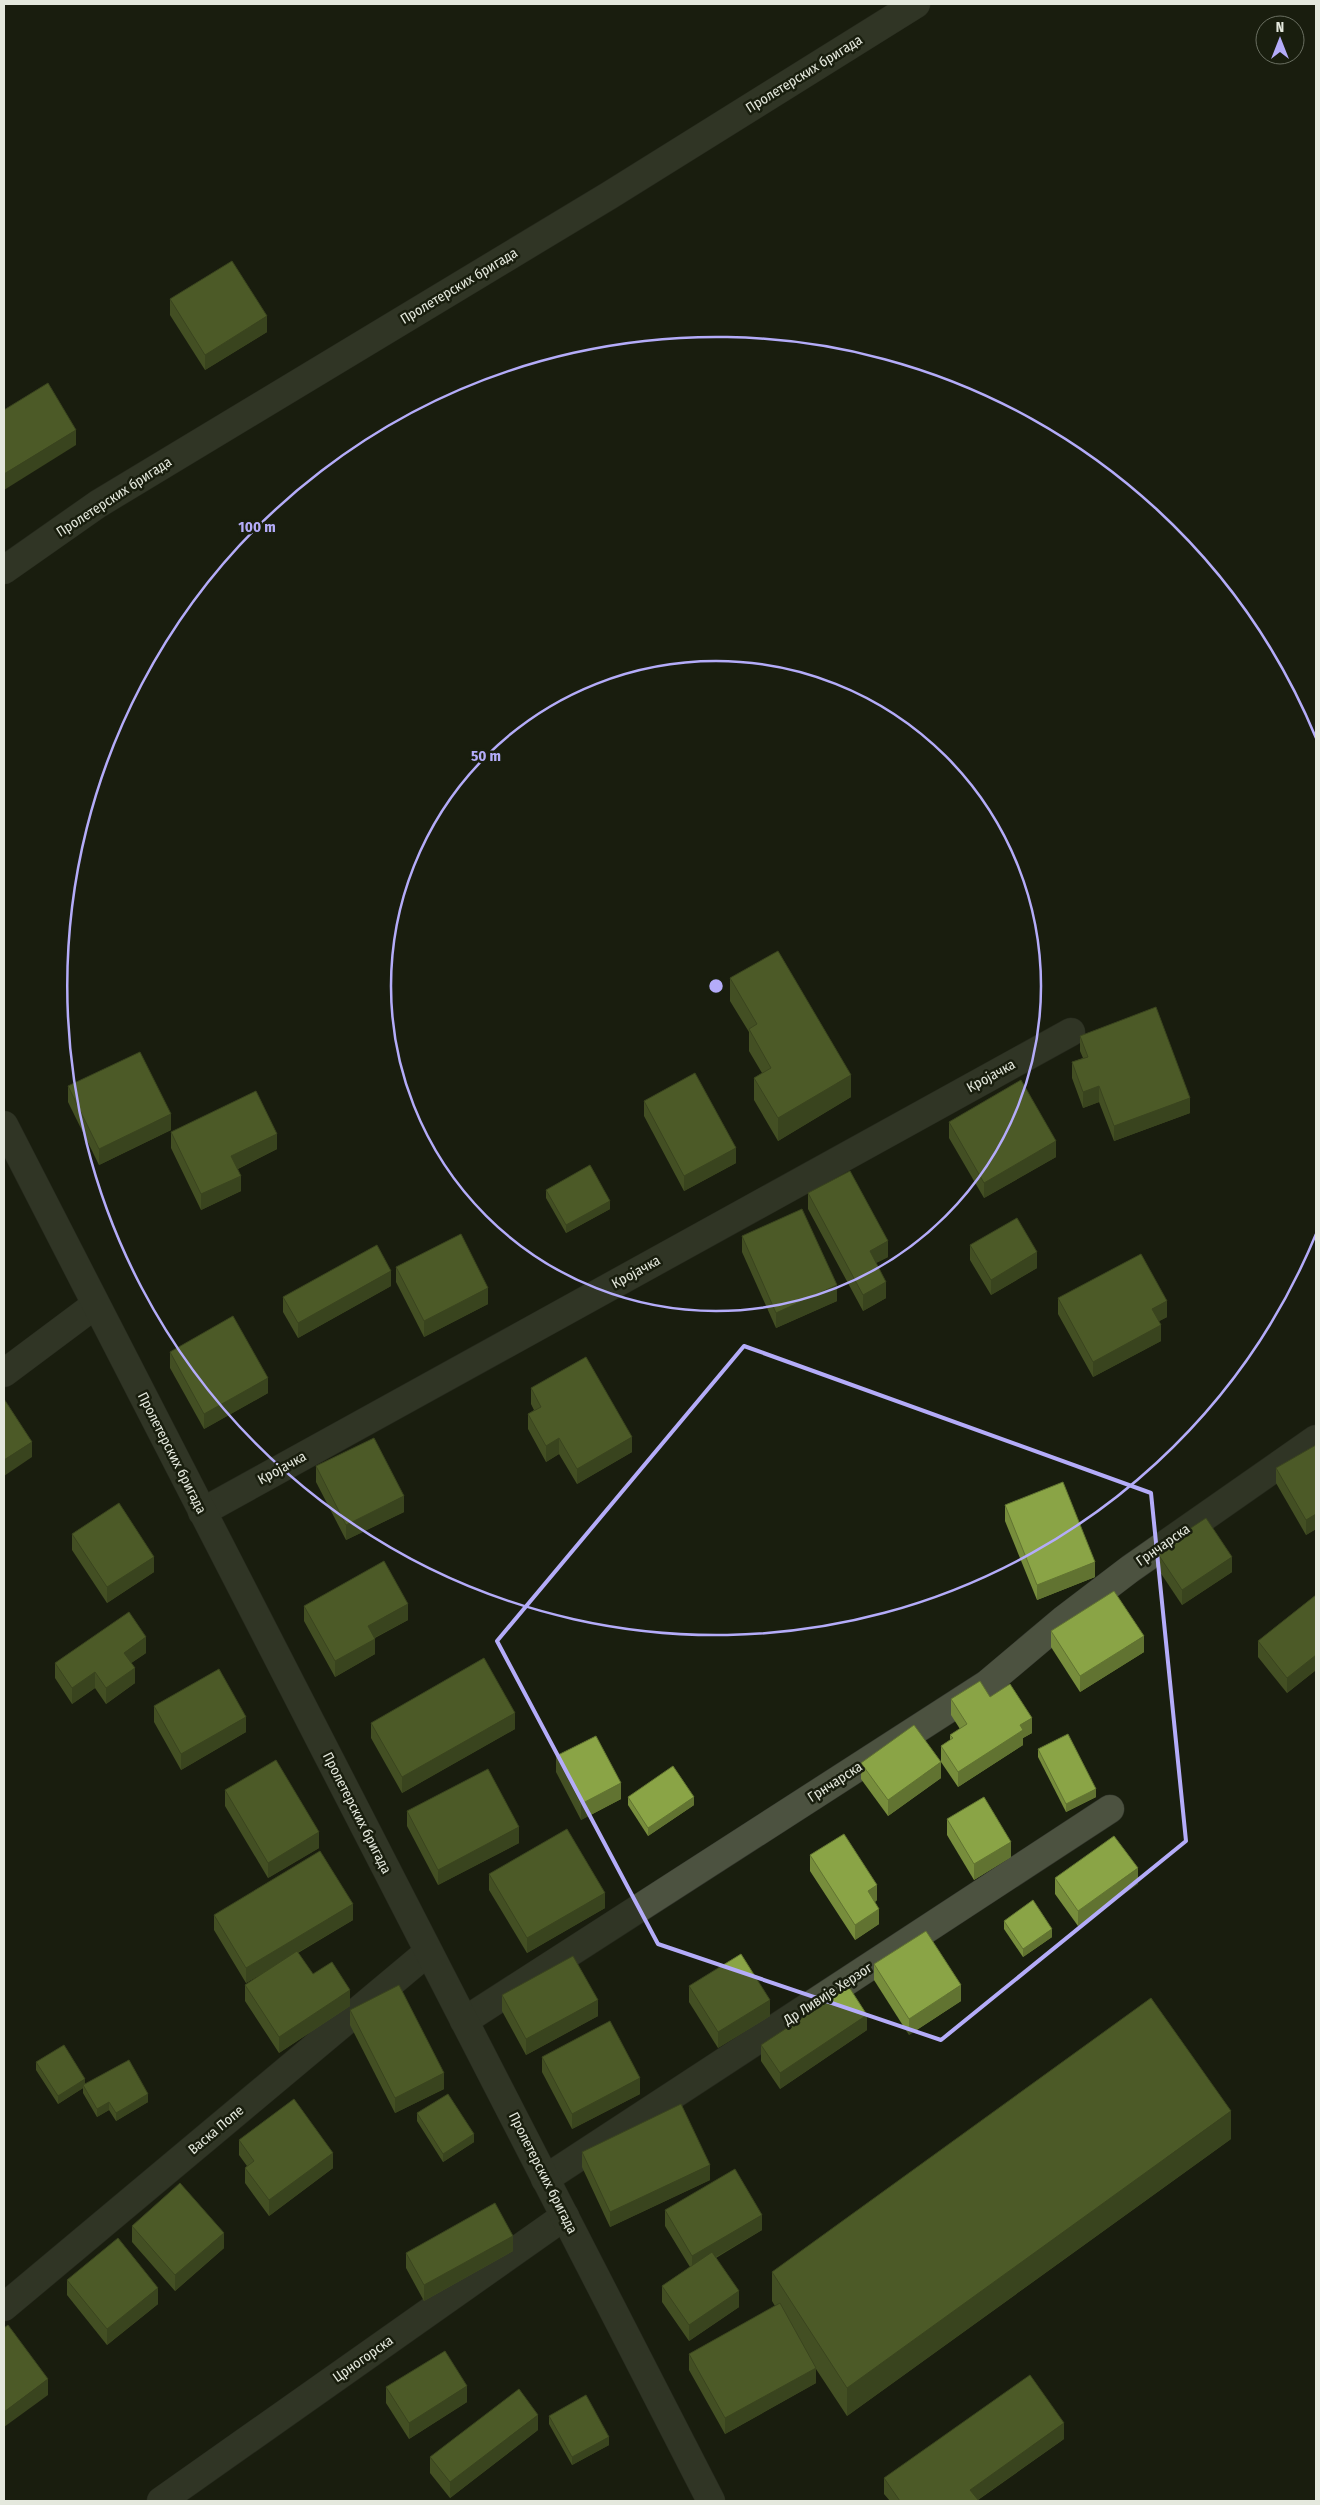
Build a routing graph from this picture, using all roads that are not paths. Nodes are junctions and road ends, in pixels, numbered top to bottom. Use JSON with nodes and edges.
{"nodes":[{"id":1,"x":916,"y":4,"type":"edge"},
{"id":2,"x":4,"y":570,"type":"edge"},
{"id":3,"x":1071,"y":1032,"type":"dead end"},
{"id":4,"x":4,"y":1125,"type":"edge"},
{"id":5,"x":95,"y":1304,"type":"junction"},
{"id":6,"x":4,"y":1373,"type":"edge"},
{"id":7,"x":1316,"y":1439,"type":"edge"},
{"id":8,"x":202,"y":1512,"type":"junction"},
{"id":9,"x":1110,"y":1809,"type":"dead end"},
{"id":10,"x":428,"y":1952,"type":"junction"},
{"id":11,"x":464,"y":2021,"type":"junction"},
{"id":12,"x":546,"y":2179,"type":"junction"},
{"id":13,"x":564,"y":2216,"type":"junction"},
{"id":14,"x":4,"y":2307,"type":"edge"},
{"id":15,"x":161,"y":2501,"type":"edge"},
{"id":16,"x":711,"y":2501,"type":"edge"}],
"edges":[{"from":1,"to":2,"type":"street","name":"Пролетерских бригада"},
{"from":3,"to":8,"type":"street","name":"Кројачка"},
{"from":4,"to":5,"type":"street","name":"Пролетерских бригада"},
{"from":5,"to":6,"type":"street"},
{"from":5,"to":8,"type":"street","name":"Пролетерских бригада"},
{"from":7,"to":11,"type":"street","name":"Грнчарска"},
{"from":8,"to":10,"type":"street","name":"Пролетерских бригада"},
{"from":9,"to":12,"type":"street","name":"Др Ливије Херзог"},
{"from":10,"to":11,"type":"street","name":"Пролетерских бригада"},
{"from":10,"to":14,"type":"street","name":"Васка Попе"},
{"from":11,"to":12,"type":"street","name":"Пролетерских бригада"},
{"from":12,"to":13,"type":"street","name":"Пролетерских бригада"},
{"from":13,"to":15,"type":"street","name":"Црногорска"},
{"from":13,"to":16,"type":"street","name":"Пролетерских бригада"}]}
